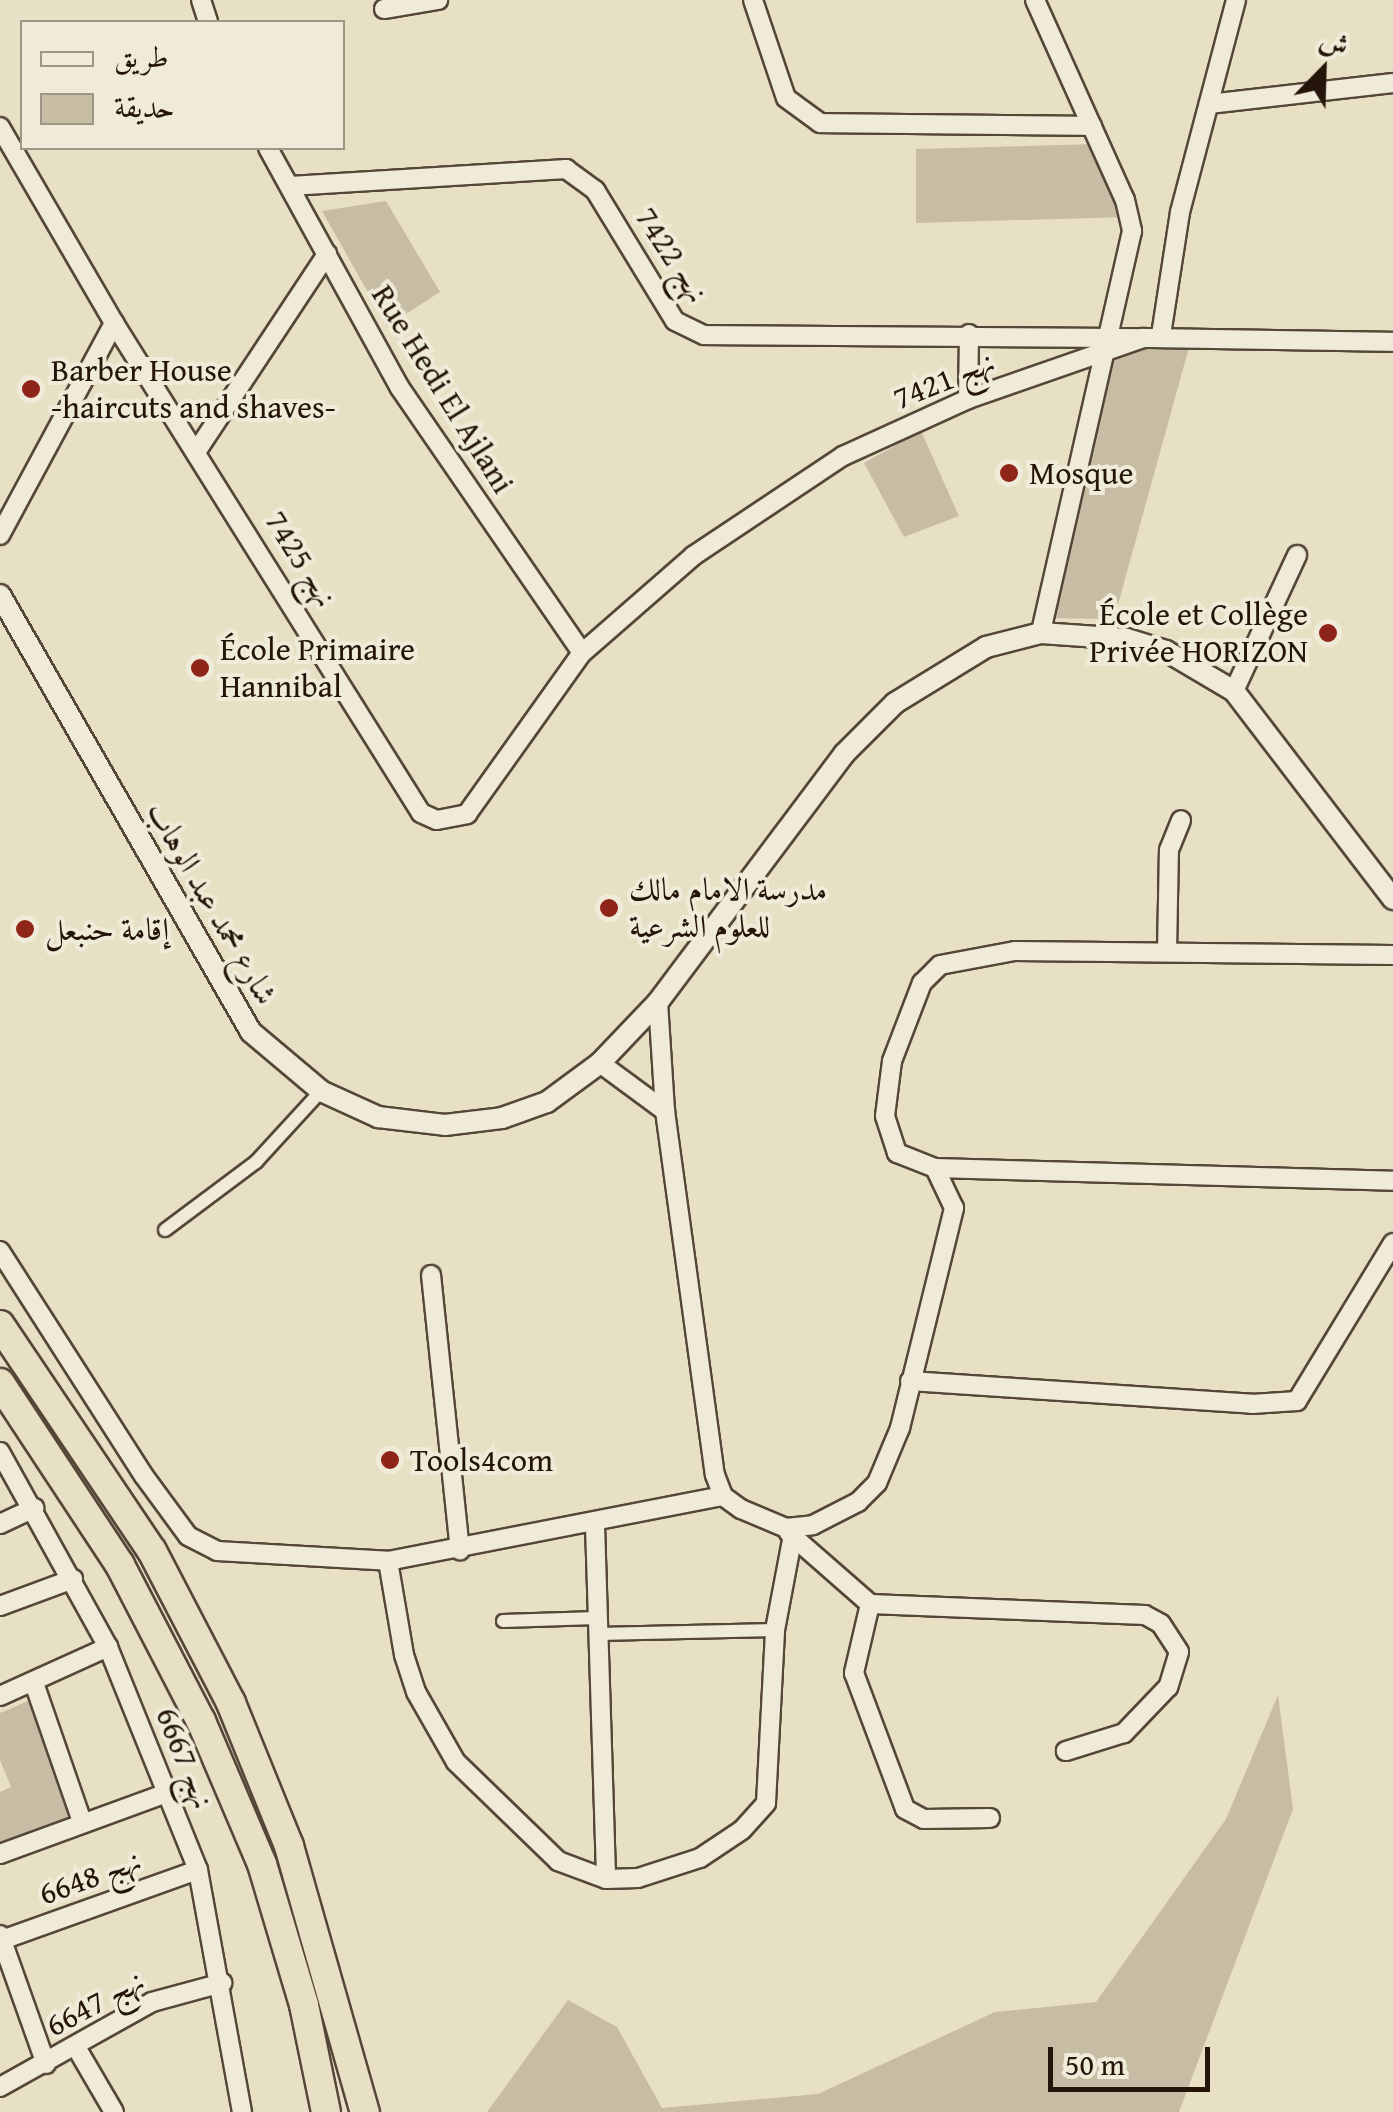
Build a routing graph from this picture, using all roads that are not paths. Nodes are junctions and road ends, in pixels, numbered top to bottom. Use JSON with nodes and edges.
{"nodes":[{"id":1,"x":438,"y":0,"type":"edge"},
{"id":2,"x":753,"y":0,"type":"edge"},
{"id":3,"x":1034,"y":0,"type":"edge"},
{"id":4,"x":1236,"y":0,"type":"edge"},
{"id":5,"x":384,"y":8,"type":"dead end"},
{"id":6,"x":1393,"y":83,"type":"edge"},
{"id":7,"x":1209,"y":104,"type":"junction"},
{"id":8,"x":1092,"y":126,"type":"junction"},
{"id":9,"x":0,"y":127,"type":"edge"},
{"id":10,"x":269,"y":150,"type":"edge"},
{"id":11,"x":290,"y":186,"type":"junction"},
{"id":12,"x":326,"y":254,"type":"junction"},
{"id":13,"x":114,"y":324,"type":"junction"},
{"id":14,"x":968,"y":334,"type":"junction"},
{"id":15,"x":1152,"y":337,"type":"junction"},
{"id":16,"x":1111,"y":342,"type":"junction"},
{"id":17,"x":1393,"y":342,"type":"edge"},
{"id":18,"x":968,"y":399,"type":"junction"},
{"id":19,"x":198,"y":449,"type":"junction"},
{"id":20,"x":6,"y":528,"type":"edge"},
{"id":21,"x":1297,"y":556,"type":"dead end"},
{"id":22,"x":0,"y":595,"type":"edge"},
{"id":23,"x":1041,"y":633,"type":"junction"},
{"id":24,"x":582,"y":653,"type":"junction"},
{"id":25,"x":1234,"y":691,"type":"junction"},
{"id":26,"x":1181,"y":820,"type":"dead end"},
{"id":27,"x":1393,"y":899,"type":"edge"},
{"id":28,"x":1167,"y":952,"type":"junction"},
{"id":29,"x":1393,"y":954,"type":"edge"},
{"id":30,"x":658,"y":1002,"type":"junction"},
{"id":31,"x":600,"y":1063,"type":"junction"},
{"id":32,"x":321,"y":1092,"type":"junction"},
{"id":33,"x":665,"y":1110,"type":"junction"},
{"id":34,"x":935,"y":1168,"type":"junction"},
{"id":35,"x":1393,"y":1181,"type":"edge"},
{"id":36,"x":166,"y":1230,"type":"dead end"},
{"id":37,"x":1393,"y":1243,"type":"edge"},
{"id":38,"x":0,"y":1250,"type":"edge"},
{"id":39,"x":432,"y":1275,"type":"dead end"},
{"id":40,"x":0,"y":1325,"type":"edge"},
{"id":41,"x":910,"y":1381,"type":"junction"},
{"id":42,"x":0,"y":1383,"type":"edge"},
{"id":43,"x":0,"y":1452,"type":"edge"},
{"id":44,"x":723,"y":1496,"type":"junction"},
{"id":45,"x":35,"y":1508,"type":"junction"},
{"id":46,"x":0,"y":1524,"type":"edge"},
{"id":47,"x":595,"y":1525,"type":"junction"},
{"id":48,"x":790,"y":1534,"type":"junction"},
{"id":49,"x":460,"y":1550,"type":"junction"},
{"id":50,"x":388,"y":1560,"type":"junction"},
{"id":51,"x":73,"y":1579,"type":"junction"},
{"id":52,"x":870,"y":1604,"type":"junction"},
{"id":53,"x":0,"y":1606,"type":"edge"},
{"id":54,"x":502,"y":1621,"type":"dead end"},
{"id":55,"x":598,"y":1626,"type":"junction"},
{"id":56,"x":776,"y":1630,"type":"junction"},
{"id":57,"x":108,"y":1647,"type":"junction"},
{"id":58,"x":34,"y":1683,"type":"junction"},
{"id":59,"x":0,"y":1696,"type":"edge"},
{"id":60,"x":1066,"y":1751,"type":"dead end"},
{"id":61,"x":167,"y":1793,"type":"junction"},
{"id":62,"x":990,"y":1818,"type":"dead end"},
{"id":63,"x":82,"y":1822,"type":"junction"},
{"id":64,"x":0,"y":1854,"type":"edge"},
{"id":65,"x":198,"y":1870,"type":"junction"},
{"id":66,"x":606,"y":1880,"type":"junction"},
{"id":67,"x":1,"y":1938,"type":"edge"},
{"id":68,"x":222,"y":1983,"type":"junction"},
{"id":69,"x":76,"y":2047,"type":"junction"},
{"id":70,"x":46,"y":2064,"type":"junction"},
{"id":71,"x":0,"y":2087,"type":"edge"},
{"id":72,"x":114,"y":2112,"type":"edge"},
{"id":73,"x":242,"y":2112,"type":"edge"},
{"id":74,"x":326,"y":2112,"type":"edge"},
{"id":75,"x":366,"y":2112,"type":"edge"}],
"edges":[{"from":1,"to":5,"type":"street"},
{"from":2,"to":8,"type":"street"},
{"from":3,"to":8,"type":"street"},
{"from":4,"to":7,"type":"street"},
{"from":6,"to":7,"type":"street"},
{"from":7,"to":15,"type":"street"},
{"from":8,"to":16,"type":"street"},
{"from":9,"to":13,"type":"street","name":"نهج 7425"},
{"from":10,"to":11,"type":"street","name":"Rue Hedi El Ajlani"},
{"from":11,"to":12,"type":"street","name":"Rue Hedi El Ajlani"},
{"from":11,"to":14,"type":"street","name":"نهج 7422"},
{"from":12,"to":19,"type":"street"},
{"from":12,"to":24,"type":"street","name":"Rue Hedi El Ajlani"},
{"from":13,"to":19,"type":"street","name":"نهج 7425"},
{"from":13,"to":20,"type":"street"},
{"from":14,"to":16,"type":"street","name":"نهج 7422"},
{"from":14,"to":18,"type":"street"},
{"from":15,"to":16,"type":"street","name":"نهج 7422"},
{"from":15,"to":17,"type":"street"},
{"from":16,"to":18,"type":"street","name":"نهج 7421"},
{"from":16,"to":23,"type":"street"},
{"from":18,"to":24,"type":"street","name":"نهج 7421"},
{"from":19,"to":24,"type":"street","name":"نهج 7425"},
{"from":21,"to":25,"type":"street"},
{"from":22,"to":32,"type":"street","name":"شارع محمد عبد الوهاب"},
{"from":23,"to":25,"type":"street"},
{"from":23,"to":30,"type":"street","name":"شارع محمد عبد الوهاب"},
{"from":25,"to":27,"type":"street"},
{"from":26,"to":28,"type":"street"},
{"from":28,"to":29,"type":"street"},
{"from":28,"to":34,"type":"street"},
{"from":30,"to":31,"type":"street","name":"شارع محمد عبد الوهاب"},
{"from":30,"to":33,"type":"street"},
{"from":31,"to":32,"type":"street","name":"شارع محمد عبد الوهاب"},
{"from":31,"to":33,"type":"street"},
{"from":32,"to":36,"type":"street"},
{"from":33,"to":44,"type":"street"},
{"from":34,"to":35,"type":"street"},
{"from":34,"to":41,"type":"street"},
{"from":37,"to":41,"type":"street"},
{"from":38,"to":50,"type":"street"},
{"from":39,"to":49,"type":"street"},
{"from":40,"to":75,"type":"highway"},
{"from":41,"to":48,"type":"street"},
{"from":42,"to":74,"type":"highway"},
{"from":43,"to":45,"type":"street","name":"نهج 6667"},
{"from":44,"to":47,"type":"street"},
{"from":44,"to":48,"type":"street"},
{"from":45,"to":46,"type":"street"},
{"from":45,"to":51,"type":"street","name":"نهج 6667"},
{"from":47,"to":49,"type":"street"},
{"from":47,"to":55,"type":"street"},
{"from":48,"to":52,"type":"street"},
{"from":48,"to":56,"type":"street"},
{"from":49,"to":50,"type":"street"},
{"from":50,"to":66,"type":"street"},
{"from":51,"to":53,"type":"street"},
{"from":51,"to":57,"type":"street","name":"نهج 6667"},
{"from":52,"to":60,"type":"street"},
{"from":52,"to":62,"type":"street"},
{"from":54,"to":55,"type":"street"},
{"from":55,"to":56,"type":"street"},
{"from":55,"to":66,"type":"street"},
{"from":56,"to":66,"type":"street"},
{"from":57,"to":58,"type":"street"},
{"from":57,"to":61,"type":"street","name":"نهج 6667"},
{"from":58,"to":59,"type":"street"},
{"from":58,"to":63,"type":"street"},
{"from":61,"to":63,"type":"street"},
{"from":61,"to":65,"type":"street","name":"نهج 6667"},
{"from":63,"to":64,"type":"street"},
{"from":65,"to":67,"type":"street","name":"نهج 6648"},
{"from":65,"to":68,"type":"street","name":"نهج 6667"},
{"from":67,"to":70,"type":"street"},
{"from":68,"to":69,"type":"street","name":"نهج 6647"},
{"from":68,"to":73,"type":"street","name":"نهج 6667"},
{"from":69,"to":70,"type":"street","name":"نهج 6647"},
{"from":69,"to":72,"type":"street"},
{"from":70,"to":71,"type":"street","name":"نهج 6647"}]}
